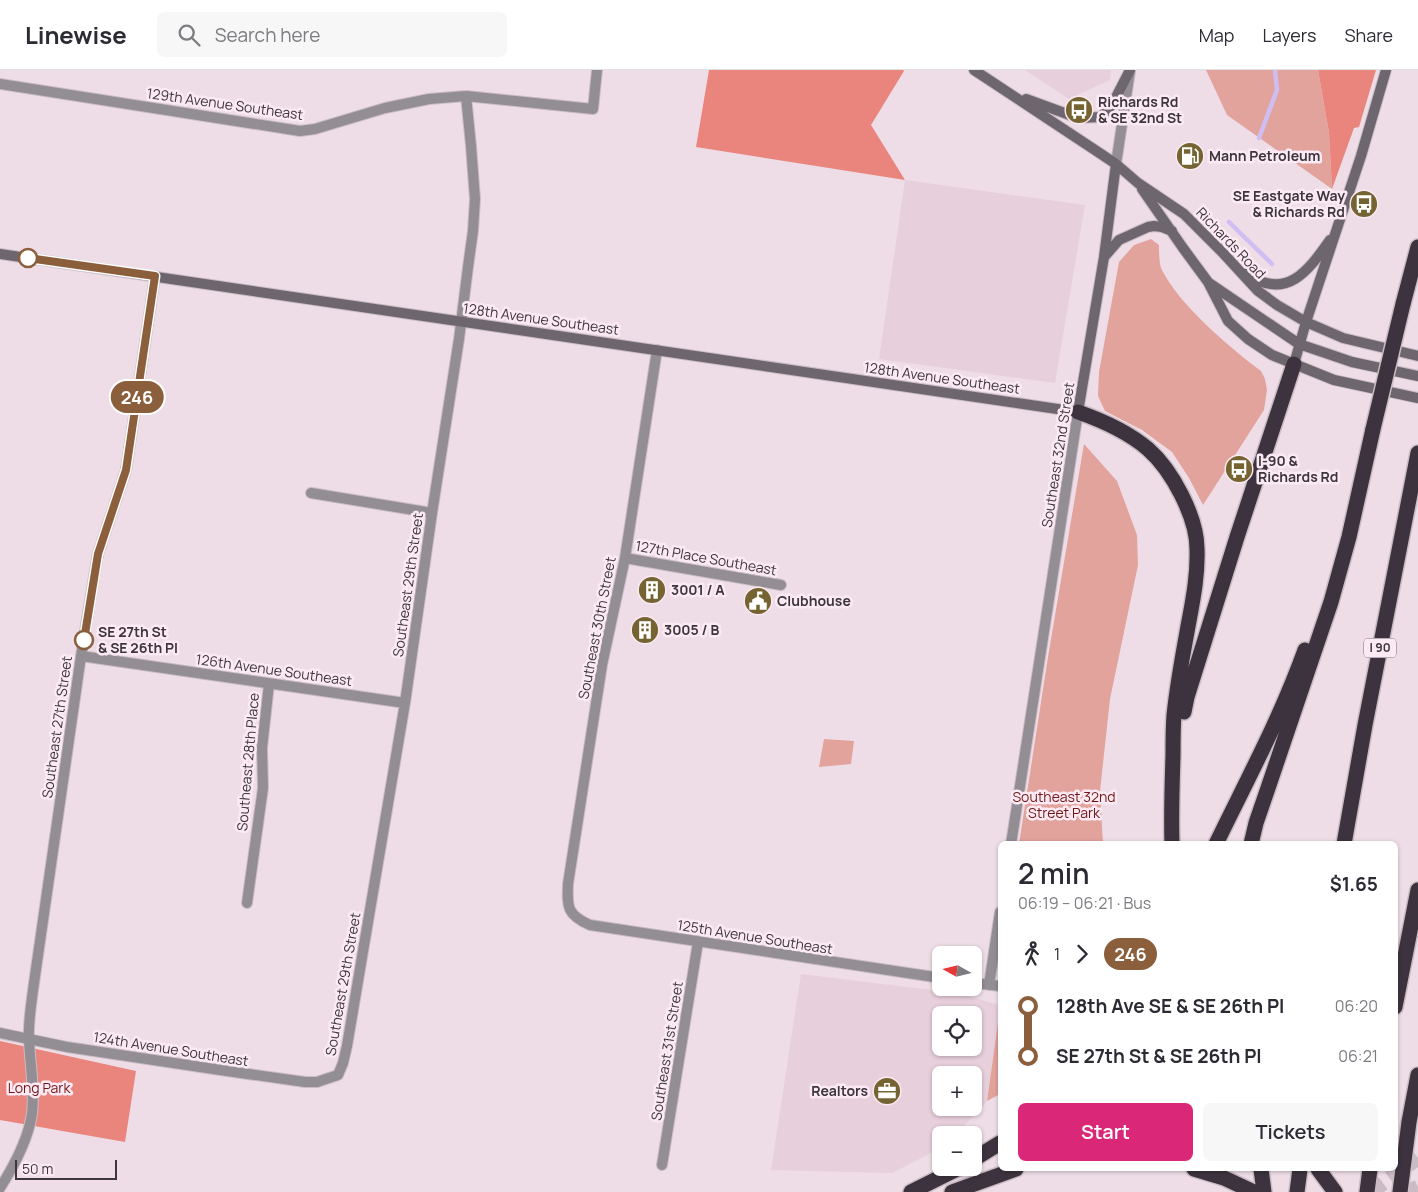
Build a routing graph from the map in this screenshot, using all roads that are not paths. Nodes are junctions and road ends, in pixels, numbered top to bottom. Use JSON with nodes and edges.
{"nodes":[{"id":1,"x":597,"y":70,"type":"edge"},
{"id":2,"x":974,"y":70,"type":"edge"},
{"id":3,"x":1130,"y":70,"type":"edge"},
{"id":4,"x":1386,"y":70,"type":"edge"},
{"id":5,"x":0,"y":84,"type":"edge"},
{"id":6,"x":1006,"y":91,"type":"junction"},
{"id":7,"x":466,"y":96,"type":"junction"},
{"id":8,"x":1116,"y":164,"type":"junction"},
{"id":9,"x":1138,"y":182,"type":"junction"},
{"id":10,"x":1337,"y":228,"type":"junction"},
{"id":11,"x":1172,"y":231,"type":"junction"},
{"id":12,"x":1418,"y":247,"type":"edge"},
{"id":13,"x":0,"y":254,"type":"edge"},
{"id":14,"x":1104,"y":257,"type":"junction"},
{"id":15,"x":1238,"y":269,"type":"junction"},
{"id":16,"x":155,"y":276,"type":"junction"},
{"id":17,"x":1208,"y":282,"type":"junction"},
{"id":18,"x":462,"y":322,"type":"junction"},
{"id":19,"x":1306,"y":322,"type":"junction"},
{"id":20,"x":1299,"y":344,"type":"junction"},
{"id":21,"x":657,"y":350,"type":"junction"},
{"id":22,"x":1418,"y":356,"type":"edge"},
{"id":23,"x":1294,"y":364,"type":"junction"},
{"id":24,"x":1418,"y":376,"type":"edge"},
{"id":25,"x":1418,"y":398,"type":"edge"},
{"id":26,"x":1078,"y":412,"type":"junction"},
{"id":27,"x":1418,"y":453,"type":"edge"},
{"id":28,"x":311,"y":493,"type":"dead end"},
{"id":29,"x":432,"y":513,"type":"junction"},
{"id":30,"x":1349,"y":537,"type":"junction"},
{"id":31,"x":625,"y":558,"type":"junction"},
{"id":32,"x":781,"y":585,"type":"dead end"},
{"id":33,"x":81,"y":656,"type":"junction"},
{"id":34,"x":269,"y":684,"type":"junction"},
{"id":35,"x":405,"y":703,"type":"junction"},
{"id":36,"x":1172,"y":774,"type":"junction"},
{"id":37,"x":1011,"y":841,"type":"edge"},
{"id":38,"x":1172,"y":841,"type":"edge"},
{"id":39,"x":1218,"y":841,"type":"edge"},
{"id":40,"x":1252,"y":841,"type":"edge"},
{"id":41,"x":1345,"y":841,"type":"edge"},
{"id":42,"x":1418,"y":890,"type":"edge"},
{"id":43,"x":247,"y":902,"type":"dead end"},
{"id":44,"x":570,"y":912,"type":"joint"},
{"id":45,"x":998,"y":941,"type":"edge"},
{"id":46,"x":698,"y":942,"type":"junction"},
{"id":47,"x":932,"y":977,"type":"edge"},
{"id":48,"x":982,"y":984,"type":"edge"},
{"id":49,"x":995,"y":985,"type":"edge"},
{"id":50,"x":1398,"y":992,"type":"edge"},
{"id":51,"x":0,"y":1033,"type":"edge"},
{"id":52,"x":29,"y":1038,"type":"junction"},
{"id":53,"x":1418,"y":1074,"type":"edge"},
{"id":54,"x":338,"y":1075,"type":"joint"},
{"id":55,"x":998,"y":1144,"type":"edge"},
{"id":56,"x":982,"y":1154,"type":"edge"},
{"id":57,"x":662,"y":1165,"type":"dead end"},
{"id":58,"x":1010,"y":1171,"type":"edge"},
{"id":59,"x":1201,"y":1171,"type":"edge"},
{"id":60,"x":1261,"y":1171,"type":"edge"},
{"id":61,"x":1300,"y":1171,"type":"edge"},
{"id":62,"x":1319,"y":1171,"type":"edge"},
{"id":63,"x":1370,"y":1171,"type":"edge"},
{"id":64,"x":943,"y":1176,"type":"edge"},
{"id":65,"x":0,"y":1188,"type":"edge"},
{"id":66,"x":911,"y":1192,"type":"edge"},
{"id":67,"x":952,"y":1192,"type":"edge"},
{"id":68,"x":1254,"y":1192,"type":"edge"},
{"id":69,"x":1264,"y":1192,"type":"edge"},
{"id":70,"x":1297,"y":1192,"type":"edge"},
{"id":71,"x":1335,"y":1192,"type":"edge"},
{"id":72,"x":1367,"y":1192,"type":"edge"},
{"id":73,"x":1400,"y":1192,"type":"edge"}],
"edges":[{"from":1,"to":7,"type":"street","name":"129th Avenue Southeast"},
{"from":2,"to":6,"type":"main road","name":"Richards Road"},
{"from":3,"to":6,"type":"main road"},
{"from":3,"to":8,"type":"street","name":"Southeast 32nd Street"},
{"from":4,"to":10,"type":"main road"},
{"from":5,"to":7,"type":"street","name":"129th Avenue Southeast"},
{"from":6,"to":8,"type":"main road","name":"Richards Road"},
{"from":7,"to":18,"type":"street","name":"Southeast 29th Street"},
{"from":8,"to":9,"type":"main road","name":"Richards Road"},
{"from":8,"to":14,"type":"main road","name":"Southeast 32nd Street"},
{"from":9,"to":11,"type":"main road","name":"Richards Road"},
{"from":9,"to":15,"type":"main road","name":"Richards Road"},
{"from":10,"to":15,"type":"main road"},
{"from":10,"to":19,"type":"main road"},
{"from":11,"to":14,"type":"main road"},
{"from":11,"to":17,"type":"main road","name":"Richards Road"},
{"from":12,"to":30,"type":"highway","bridge":true},
{"from":13,"to":16,"type":"main road","name":"128th Avenue Southeast"},
{"from":14,"to":26,"type":"main road","name":"Southeast 32nd Street"},
{"from":15,"to":19,"type":"main road","name":"Richards Road"},
{"from":16,"to":18,"type":"main road","name":"128th Avenue Southeast"},
{"from":16,"to":33,"type":"street","name":"Southeast 27th Street"},
{"from":17,"to":20,"type":"main road","name":"Richards Road"},
{"from":17,"to":23,"type":"main road","name":"Richards Road"},
{"from":18,"to":21,"type":"main road","name":"128th Avenue Southeast"},
{"from":18,"to":29,"type":"street","name":"Southeast 29th Street"},
{"from":19,"to":20,"type":"main road"},
{"from":19,"to":22,"type":"main road","name":"Richards Road"},
{"from":20,"to":23,"type":"main road"},
{"from":20,"to":24,"type":"main road","name":"Richards Road"},
{"from":21,"to":26,"type":"main road","name":"128th Avenue Southeast"},
{"from":21,"to":31,"type":"street","name":"Southeast 30th Street"},
{"from":23,"to":25,"type":"main road","name":"Richards Road"},
{"from":23,"to":36,"type":"highway"},
{"from":26,"to":36,"type":"highway"},
{"from":26,"to":37,"type":"street","name":"Southeast 32nd Street"},
{"from":27,"to":41,"type":"highway","number":"I 90"},
{"from":28,"to":29,"type":"street"},
{"from":29,"to":35,"type":"street","name":"Southeast 29th Street"},
{"from":30,"to":39,"type":"highway"},
{"from":30,"to":40,"type":"highway"},
{"from":31,"to":32,"type":"street","name":"127th Place Southeast"},
{"from":31,"to":44,"type":"street","name":"Southeast 30th Street"},
{"from":33,"to":34,"type":"street","name":"126th Avenue Southeast"},
{"from":33,"to":52,"type":"street","name":"Southeast 27th Street"},
{"from":34,"to":35,"type":"street","name":"126th Avenue Southeast"},
{"from":34,"to":43,"type":"street","name":"Southeast 28th Place"},
{"from":35,"to":54,"type":"street","name":"Southeast 29th Street"},
{"from":36,"to":38,"type":"highway"},
{"from":42,"to":50,"type":"highway"},
{"from":44,"to":46,"type":"street","name":"125th Avenue Southeast"},
{"from":45,"to":49,"type":"street"},
{"from":46,"to":47,"type":"street","name":"125th Avenue Southeast"},
{"from":46,"to":57,"type":"street","name":"Southeast 31st Street"},
{"from":48,"to":49,"type":"street"},
{"from":51,"to":52,"type":"street","name":"124th Avenue Southeast"},
{"from":52,"to":54,"type":"street","name":"124th Avenue Southeast"},
{"from":52,"to":65,"type":"street","name":"Southeast 27th Street"},
{"from":53,"to":73,"type":"highway"},
{"from":55,"to":56,"type":"highway"},
{"from":58,"to":67,"type":"highway"},
{"from":59,"to":68,"type":"highway"},
{"from":60,"to":69,"type":"highway"},
{"from":61,"to":70,"type":"highway"},
{"from":62,"to":71,"type":"highway"},
{"from":63,"to":72,"type":"highway"},
{"from":64,"to":66,"type":"highway"}]}
